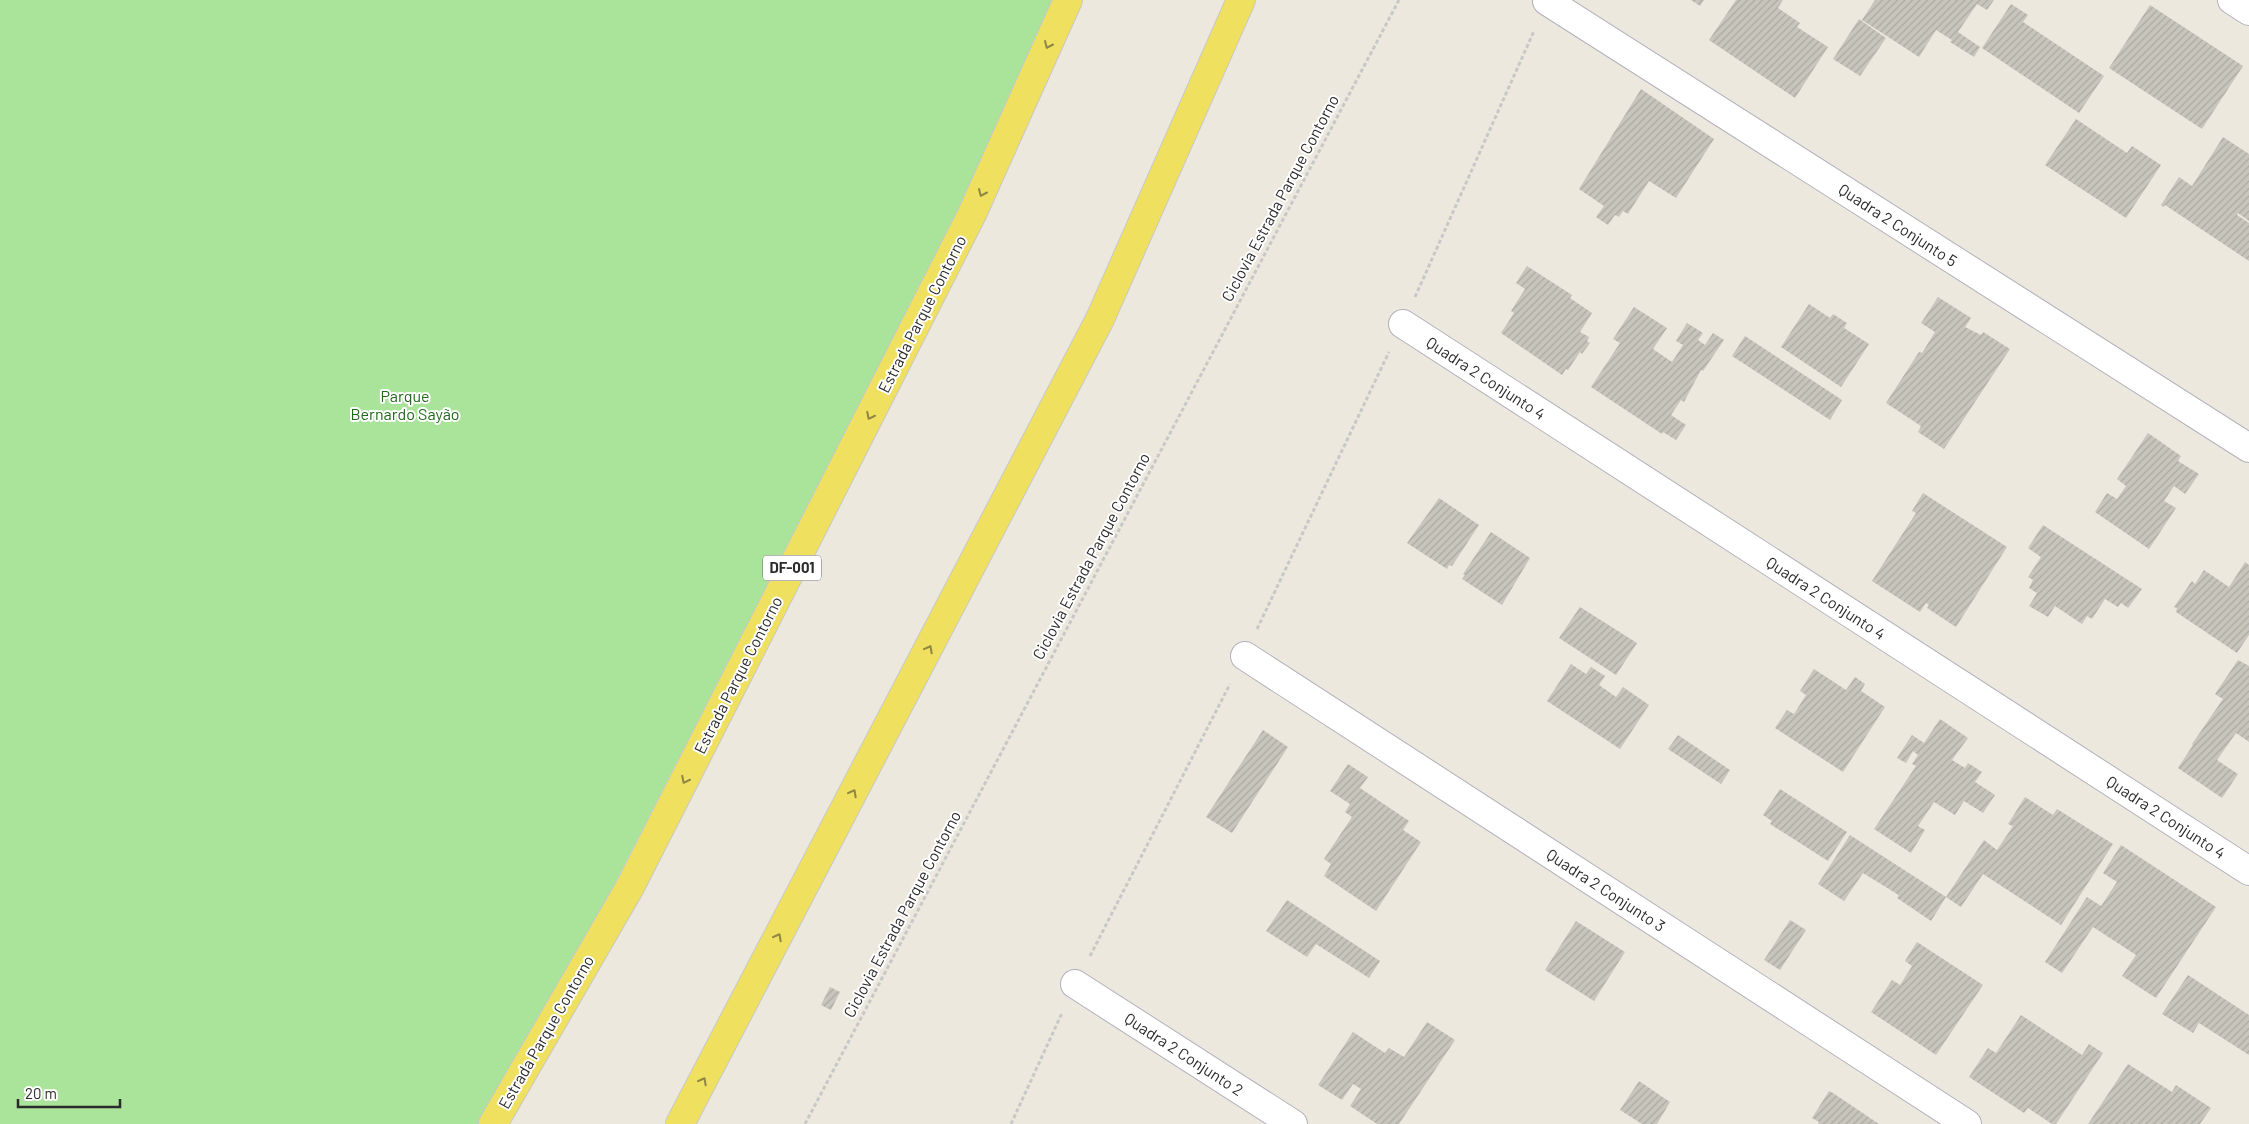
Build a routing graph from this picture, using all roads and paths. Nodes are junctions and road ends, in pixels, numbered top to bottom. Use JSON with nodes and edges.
{"nodes":[{"id":1,"x":1068,"y":0,"type":"edge"},
{"id":2,"x":1241,"y":0,"type":"edge"},
{"id":3,"x":1398,"y":0,"type":"edge"},
{"id":4,"x":2232,"y":0,"type":"edge"},
{"id":5,"x":1547,"y":1,"type":"edge"},
{"id":6,"x":2249,"y":11,"type":"edge"},
{"id":7,"x":1403,"y":324,"type":"junction"},
{"id":8,"x":2249,"y":448,"type":"edge"},
{"id":9,"x":1245,"y":656,"type":"junction"},
{"id":10,"x":2249,"y":871,"type":"edge"},
{"id":11,"x":1075,"y":984,"type":"junction"},
{"id":12,"x":493,"y":1124,"type":"edge"},
{"id":13,"x":680,"y":1124,"type":"edge"},
{"id":14,"x":806,"y":1124,"type":"edge"},
{"id":15,"x":1011,"y":1124,"type":"edge"},
{"id":16,"x":1293,"y":1124,"type":"edge"},
{"id":17,"x":1967,"y":1124,"type":"edge"}],
"edges":[{"from":1,"to":12,"type":"main road","name":"Estrada Parque Contorno","number":"DF-001","one_way":true},
{"from":13,"to":2,"type":"main road","one_way":true},
{"from":3,"to":14,"type":"path","name":"Ciclovia Estrada Parque Contorno"},
{"from":4,"to":6,"type":"street"},
{"from":5,"to":7,"type":"path"},
{"from":5,"to":8,"type":"street","name":"Quadra 2 Conjunto 5"},
{"from":7,"to":9,"type":"path"},
{"from":7,"to":10,"type":"street","name":"Quadra 2 Conjunto 4"},
{"from":9,"to":11,"type":"path"},
{"from":9,"to":17,"type":"street","name":"Quadra 2 Conjunto 3"},
{"from":11,"to":15,"type":"path"},
{"from":11,"to":16,"type":"street","name":"Quadra 2 Conjunto 2"}]}
